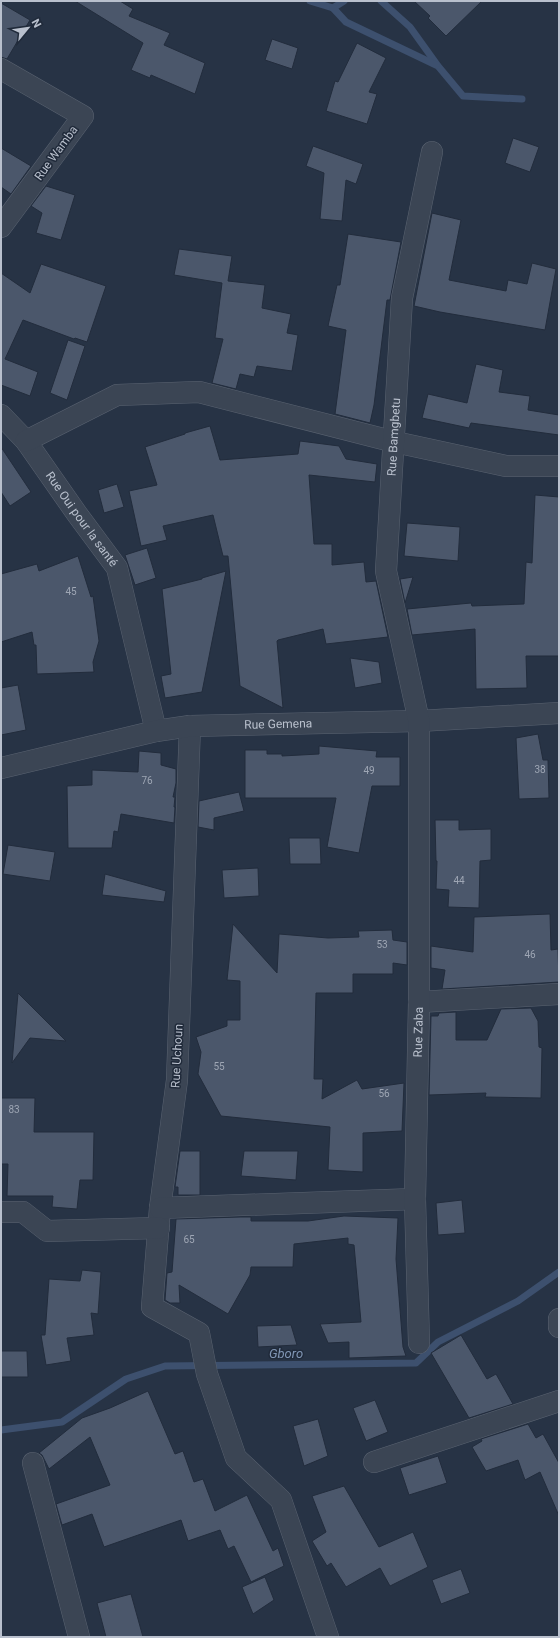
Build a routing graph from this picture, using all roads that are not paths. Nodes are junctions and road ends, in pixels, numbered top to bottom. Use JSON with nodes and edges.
{"nodes":[{"id":1,"x":1,"y":68,"type":"edge"},
{"id":2,"x":432,"y":152,"type":"dead end"},
{"id":3,"x":1,"y":227,"type":"edge"},
{"id":4,"x":1,"y":415,"type":"edge"},
{"id":5,"x":26,"y":441,"type":"junction"},
{"id":6,"x":395,"y":442,"type":"junction"},
{"id":7,"x":559,"y":466,"type":"edge"},
{"id":8,"x":559,"y":713,"type":"edge"},
{"id":9,"x":419,"y":721,"type":"junction"},
{"id":10,"x":190,"y":726,"type":"junction"},
{"id":11,"x":156,"y":731,"type":"junction"},
{"id":12,"x":1,"y":768,"type":"edge"},
{"id":13,"x":559,"y":994,"type":"edge"},
{"id":14,"x":419,"y":1002,"type":"junction"},
{"id":15,"x":415,"y":1199,"type":"junction"},
{"id":16,"x":1,"y":1212,"type":"edge"},
{"id":17,"x":160,"y":1218,"type":"junction"},
{"id":18,"x":559,"y":1319,"type":"edge"},
{"id":19,"x":559,"y":1327,"type":"edge"},
{"id":20,"x":419,"y":1343,"type":"dead end"},
{"id":21,"x":559,"y":1401,"type":"edge"},
{"id":22,"x":374,"y":1462,"type":"dead end"},
{"id":23,"x":33,"y":1463,"type":"dead end"},
{"id":24,"x":78,"y":1637,"type":"edge"},
{"id":25,"x":328,"y":1637,"type":"edge"}],
"edges":[{"from":1,"to":3,"type":"street","name":"Rue Wamba"},
{"from":2,"to":6,"type":"street","name":"Rue Bamgbetu"},
{"from":4,"to":5,"type":"street","name":"Rue Oui pour la santé"},
{"from":5,"to":6,"type":"street"},
{"from":5,"to":11,"type":"street","name":"Rue Oui pour la santé"},
{"from":6,"to":7,"type":"street"},
{"from":6,"to":9,"type":"street","name":"Rue Bamgbetu"},
{"from":8,"to":9,"type":"street","name":"Rue Gemena"},
{"from":9,"to":10,"type":"street","name":"Rue Gemena"},
{"from":9,"to":14,"type":"street","name":"Rue Zaba"},
{"from":10,"to":11,"type":"street","name":"Rue Gemena"},
{"from":10,"to":17,"type":"street","name":"Rue Uchoun"},
{"from":11,"to":12,"type":"street","name":"Rue Gemena"},
{"from":13,"to":14,"type":"street"},
{"from":14,"to":15,"type":"street","name":"Rue Zaba"},
{"from":15,"to":17,"type":"street"},
{"from":15,"to":20,"type":"street","name":"Rue Zaba"},
{"from":16,"to":17,"type":"street"},
{"from":17,"to":25,"type":"street","name":"Rue Uchoun"},
{"from":18,"to":19,"type":"street"},
{"from":21,"to":22,"type":"street"},
{"from":23,"to":24,"type":"street"}]}
